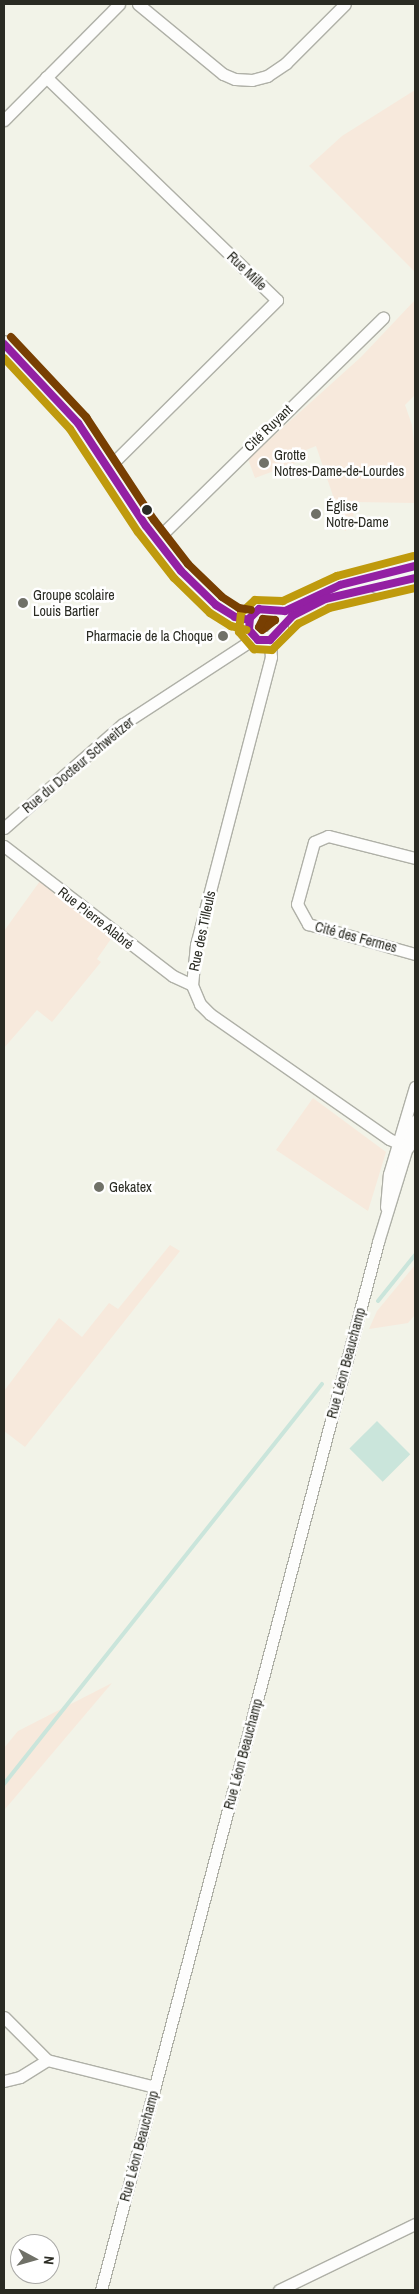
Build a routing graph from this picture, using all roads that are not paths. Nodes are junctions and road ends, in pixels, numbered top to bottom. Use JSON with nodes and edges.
{"nodes":[{"id":1,"x":119,"y":4,"type":"edge"},
{"id":2,"x":138,"y":4,"type":"edge"},
{"id":3,"x":346,"y":4,"type":"edge"},
{"id":4,"x":46,"y":77,"type":"junction"},
{"id":5,"x":4,"y":120,"type":"edge"},
{"id":6,"x":383,"y":318,"type":"dead end"},
{"id":7,"x":4,"y":344,"type":"edge"},
{"id":8,"x":108,"y":468,"type":"junction"},
{"id":9,"x":156,"y":540,"type":"junction"},
{"id":10,"x":415,"y":566,"type":"edge"},
{"id":11,"x":415,"y":578,"type":"edge"},
{"id":12,"x":271,"y":610,"type":"junction"},
{"id":13,"x":249,"y":620,"type":"junction"},
{"id":14,"x":281,"y":627,"type":"junction"},
{"id":15,"x":262,"y":639,"type":"junction"},
{"id":16,"x":4,"y":828,"type":"edge"},
{"id":17,"x":4,"y":846,"type":"edge"},
{"id":18,"x":415,"y":858,"type":"edge"},
{"id":19,"x":415,"y":954,"type":"edge"},
{"id":20,"x":192,"y":985,"type":"junction"},
{"id":21,"x":415,"y":1087,"type":"edge"},
{"id":22,"x":415,"y":1121,"type":"edge"},
{"id":23,"x":397,"y":1143,"type":"junction"},
{"id":24,"x":408,"y":1147,"type":"junction"},
{"id":25,"x":385,"y":1218,"type":"junction"},
{"id":26,"x":4,"y":2016,"type":"edge"},
{"id":27,"x":47,"y":2060,"type":"junction"},
{"id":28,"x":4,"y":2082,"type":"edge"},
{"id":29,"x":155,"y":2087,"type":"junction"},
{"id":30,"x":415,"y":2224,"type":"edge"},
{"id":31,"x":101,"y":2290,"type":"edge"},
{"id":32,"x":279,"y":2290,"type":"edge"}],
"edges":[{"from":1,"to":4,"type":"street"},
{"from":2,"to":3,"type":"street"},
{"from":4,"to":5,"type":"street"},
{"from":4,"to":8,"type":"street","name":"Rue Mille"},
{"from":6,"to":9,"type":"street","name":"Cité Ruyant"},
{"from":7,"to":8,"type":"main road"},
{"from":8,"to":9,"type":"main road"},
{"from":9,"to":13,"type":"main road"},
{"from":10,"to":12,"type":"main road"},
{"from":11,"to":14,"type":"main road"},
{"from":12,"to":13,"type":"main road"},
{"from":12,"to":14,"type":"main road"},
{"from":13,"to":15,"type":"main road"},
{"from":14,"to":15,"type":"main road"},
{"from":15,"to":16,"type":"street","name":"Rue du Docteur Schweitzer"},
{"from":15,"to":20,"type":"street","name":"Rue des Tilleuls"},
{"from":17,"to":20,"type":"street","name":"Rue Pierre Alabré"},
{"from":18,"to":19,"type":"street","name":"Cité des Fermes"},
{"from":20,"to":23,"type":"street","name":"Rue des Tilleuls"},
{"from":21,"to":23,"type":"street","name":"Rue Léon Beauchamp"},
{"from":22,"to":24,"type":"street","name":"Rue Léon Beauchamp"},
{"from":23,"to":24,"type":"street","name":"Rue des Tilleuls"},
{"from":23,"to":25,"type":"street","name":"Rue Léon Beauchamp"},
{"from":24,"to":25,"type":"street","name":"Rue Léon Beauchamp"},
{"from":25,"to":29,"type":"street","name":"Rue Léon Beauchamp"},
{"from":26,"to":27,"type":"street"},
{"from":27,"to":28,"type":"street"},
{"from":27,"to":29,"type":"street"},
{"from":29,"to":31,"type":"street","name":"Rue Léon Beauchamp"},
{"from":30,"to":32,"type":"street"}]}
